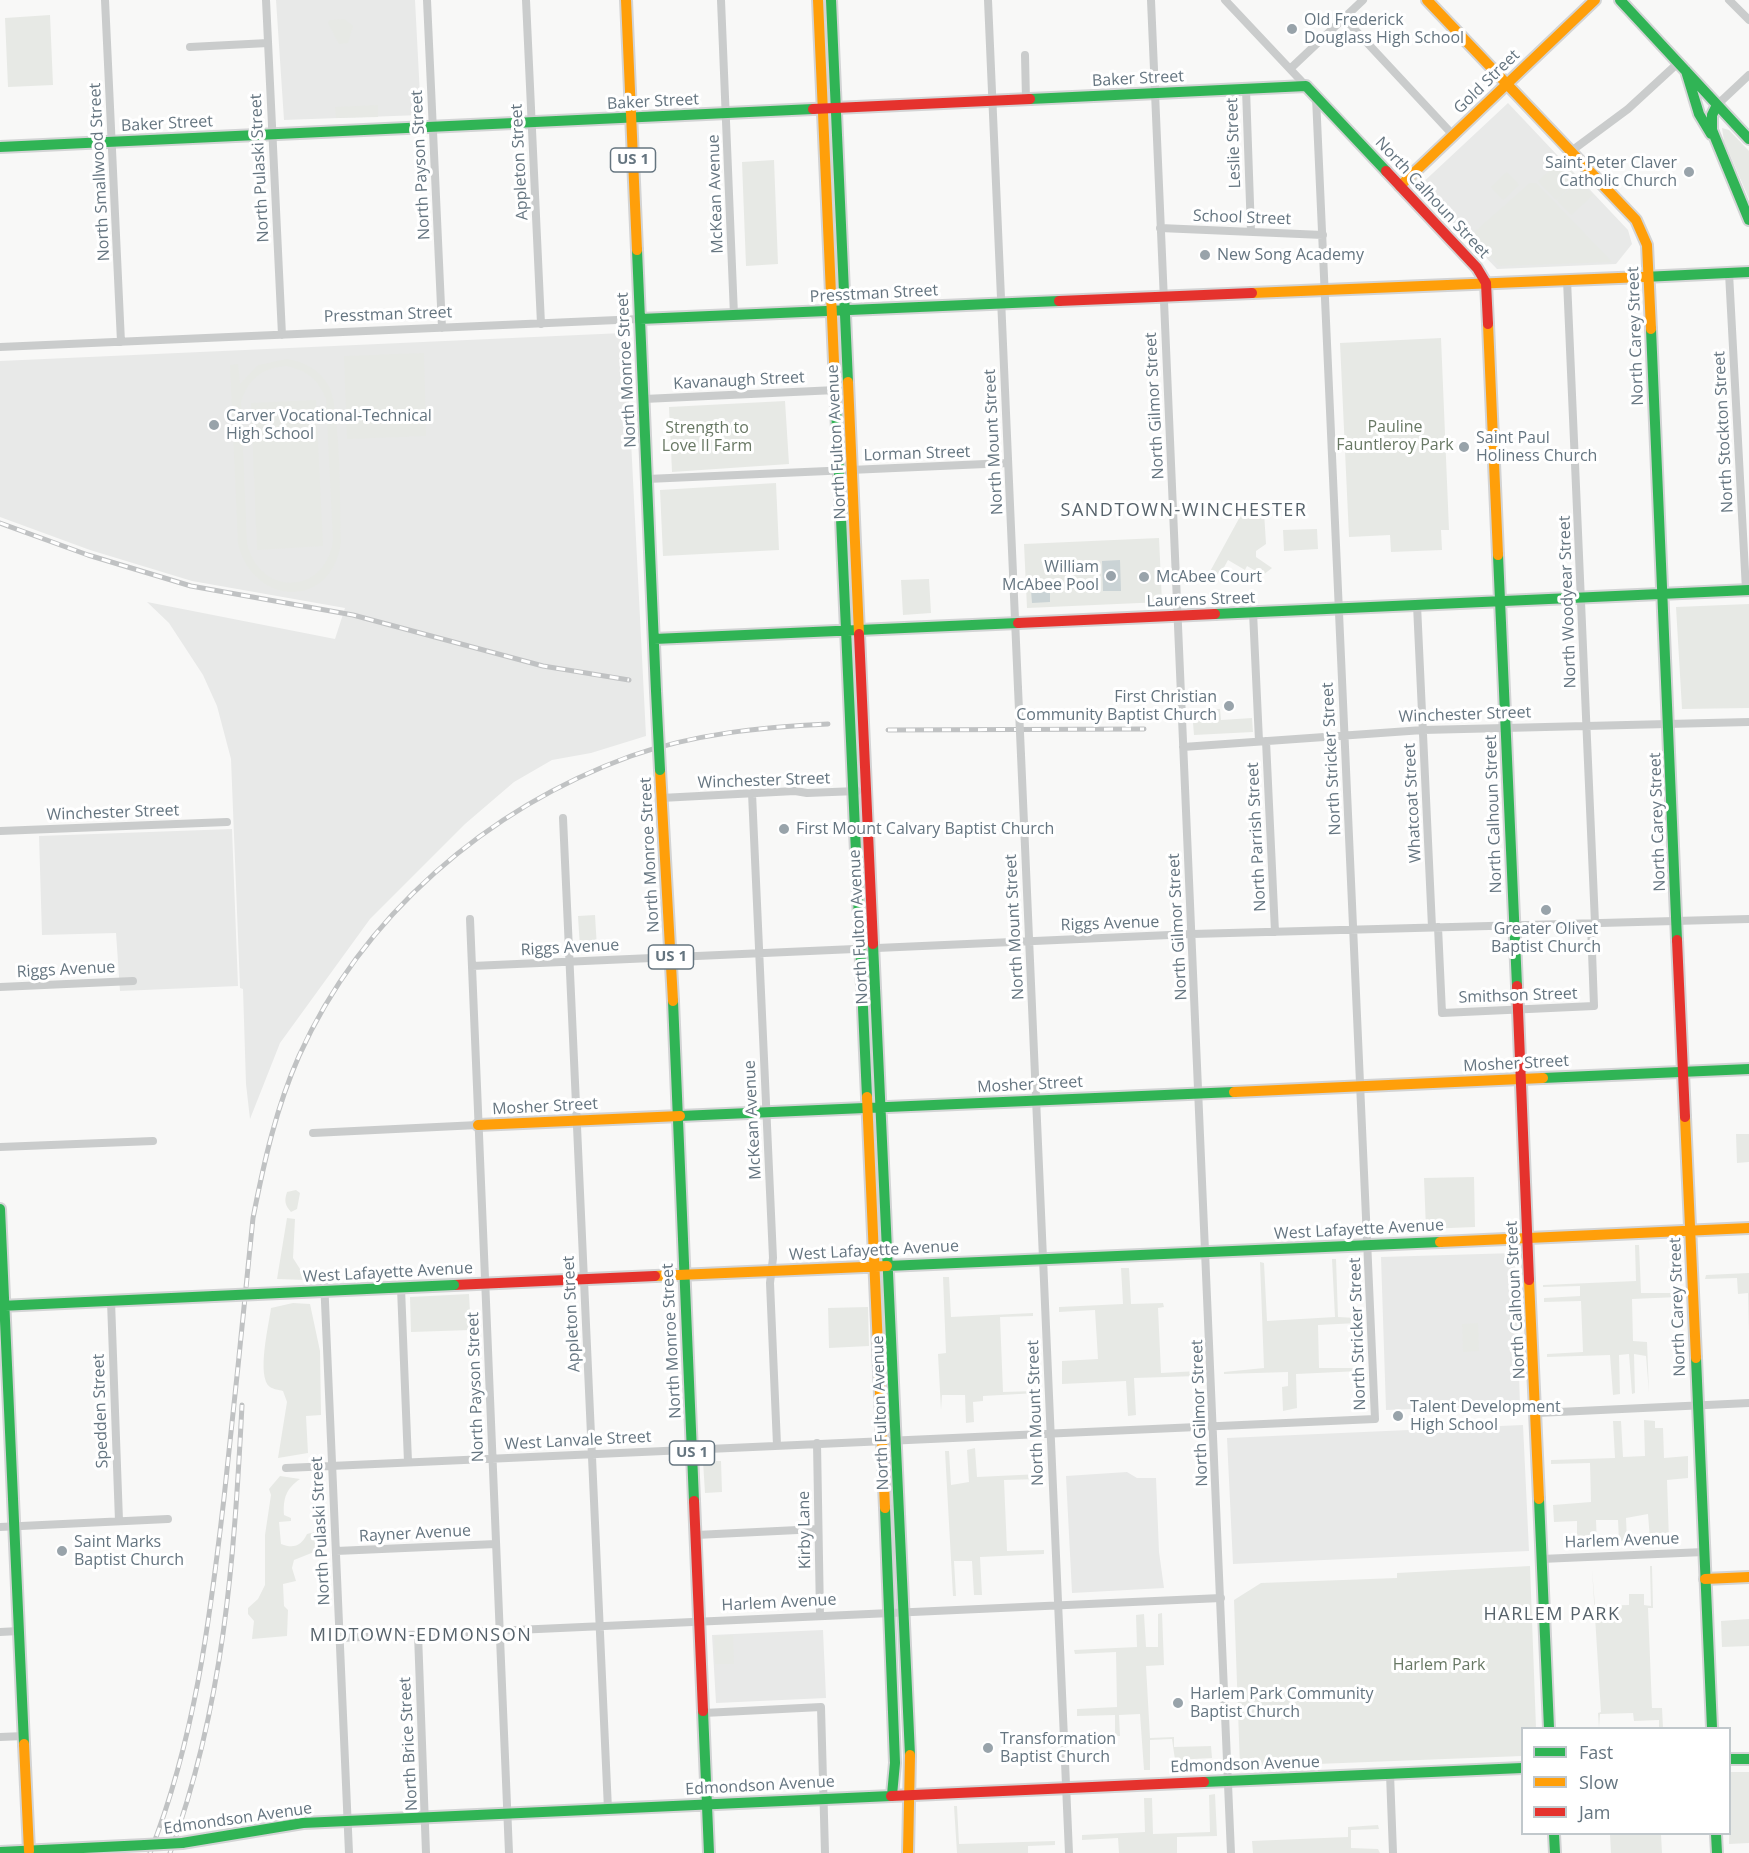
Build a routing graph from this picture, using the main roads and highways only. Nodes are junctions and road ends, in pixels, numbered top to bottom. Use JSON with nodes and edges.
{"nodes":[{"id":1,"x":626,"y":0,"type":"edge"},
{"id":2,"x":818,"y":0,"type":"edge"},
{"id":3,"x":831,"y":0,"type":"edge"},
{"id":4,"x":1427,"y":0,"type":"edge"},
{"id":5,"x":1595,"y":0,"type":"edge"},
{"id":6,"x":1620,"y":0,"type":"edge"},
{"id":7,"x":1682,"y":67,"type":"junction"},
{"id":8,"x":1507,"y":84,"type":"junction"},
{"id":9,"x":1306,"y":86,"type":"joint"},
{"id":10,"x":1717,"y":105,"type":"junction"},
{"id":11,"x":836,"y":108,"type":"junction"},
{"id":12,"x":823,"y":109,"type":"junction"},
{"id":13,"x":631,"y":118,"type":"junction"},
{"id":14,"x":1749,"y":139,"type":"edge"},
{"id":15,"x":1716,"y":142,"type":"junction"},
{"id":16,"x":0,"y":147,"type":"edge"},
{"id":17,"x":1400,"y":186,"type":"junction"},
{"id":18,"x":1749,"y":220,"type":"edge"},
{"id":19,"x":1749,"y":272,"type":"edge"},
{"id":20,"x":1648,"y":276,"type":"junction"},
{"id":21,"x":1486,"y":283,"type":"junction"},
{"id":22,"x":846,"y":310,"type":"junction"},
{"id":23,"x":832,"y":311,"type":"junction"},
{"id":24,"x":640,"y":319,"type":"junction"},
{"id":25,"x":1748,"y":590,"type":"edge"},
{"id":26,"x":1662,"y":594,"type":"junction"},
{"id":27,"x":1500,"y":601,"type":"junction"},
{"id":28,"x":860,"y":630,"type":"junction"},
{"id":29,"x":847,"y":631,"type":"junction"},
{"id":30,"x":654,"y":639,"type":"junction"},
{"id":31,"x":1749,"y":1069,"type":"edge"},
{"id":32,"x":1683,"y":1072,"type":"junction"},
{"id":33,"x":1522,"y":1079,"type":"junction"},
{"id":34,"x":869,"y":1107,"type":"junction"},
{"id":35,"x":883,"y":1107,"type":"junction"},
{"id":36,"x":677,"y":1116,"type":"junction"},
{"id":37,"x":478,"y":1125,"type":"road end"},
{"id":38,"x":0,"y":1209,"type":"edge"},
{"id":39,"x":1749,"y":1228,"type":"edge"},
{"id":40,"x":1690,"y":1230,"type":"junction"},
{"id":41,"x":1529,"y":1238,"type":"junction"},
{"id":42,"x":876,"y":1266,"type":"junction"},
{"id":43,"x":890,"y":1266,"type":"junction"},
{"id":44,"x":684,"y":1275,"type":"junction"},
{"id":45,"x":2,"y":1306,"type":"edge"},
{"id":46,"x":5,"y":1419,"type":"edge"},
{"id":47,"x":1749,"y":1577,"type":"edge"},
{"id":48,"x":1705,"y":1579,"type":"junction"},
{"id":49,"x":1550,"y":1727,"type":"edge"},
{"id":50,"x":1712,"y":1727,"type":"edge"},
{"id":51,"x":1749,"y":1758,"type":"edge"},
{"id":52,"x":1731,"y":1759,"type":"edge"},
{"id":53,"x":1521,"y":1768,"type":"edge"},
{"id":54,"x":909,"y":1794,"type":"junction"},
{"id":55,"x":892,"y":1795,"type":"junction"},
{"id":56,"x":708,"y":1804,"type":"junction"},
{"id":57,"x":1554,"y":1835,"type":"edge"},
{"id":58,"x":1716,"y":1835,"type":"edge"},
{"id":59,"x":0,"y":1852,"type":"edge"},
{"id":60,"x":29,"y":1852,"type":"edge"},
{"id":61,"x":709,"y":1853,"type":"edge"},
{"id":62,"x":908,"y":1853,"type":"edge"},
{"id":63,"x":1555,"y":1853,"type":"edge"},
{"id":64,"x":1717,"y":1853,"type":"edge"}],
"edges":[{"from":1,"to":13,"type":"main road","name":"North Monroe Street","number":"US 1"},
{"from":2,"to":12,"type":"main road","name":"North Fulton Avenue"},
{"from":3,"to":11,"type":"main road","name":"North Fulton Avenue"},
{"from":4,"to":8,"type":"main road","name":"North Carey Street"},
{"from":5,"to":8,"type":"main road","name":"Gold Street"},
{"from":6,"to":7,"type":"main road"},
{"from":7,"to":10,"type":"main road"},
{"from":7,"to":15,"type":"main road"},
{"from":8,"to":17,"type":"main road","name":"Gold Street"},
{"from":8,"to":20,"type":"main road","name":"North Carey Street"},
{"from":9,"to":11,"type":"main road","name":"Baker Street"},
{"from":9,"to":17,"type":"main road","name":"North Calhoun Street"},
{"from":10,"to":14,"type":"main road"},
{"from":10,"to":15,"type":"main road"},
{"from":11,"to":12,"type":"main road","name":"Baker Street"},
{"from":11,"to":22,"type":"main road","name":"North Fulton Avenue"},
{"from":12,"to":13,"type":"main road","name":"Baker Street"},
{"from":12,"to":23,"type":"main road","name":"North Fulton Avenue"},
{"from":13,"to":16,"type":"main road","name":"Baker Street"},
{"from":13,"to":24,"type":"main road","name":"North Monroe Street","number":"US 1"},
{"from":15,"to":18,"type":"main road"},
{"from":17,"to":21,"type":"main road","name":"North Calhoun Street"},
{"from":19,"to":20,"type":"main road","name":"Presstman Street"},
{"from":20,"to":21,"type":"main road","name":"Presstman Street"},
{"from":20,"to":26,"type":"main road","name":"North Carey Street"},
{"from":21,"to":22,"type":"main road","name":"Presstman Street"},
{"from":21,"to":27,"type":"main road","name":"North Calhoun Street"},
{"from":22,"to":23,"type":"main road","name":"Presstman Street"},
{"from":22,"to":28,"type":"main road","name":"North Fulton Avenue"},
{"from":23,"to":24,"type":"main road","name":"Presstman Street"},
{"from":23,"to":29,"type":"main road","name":"North Fulton Avenue"},
{"from":24,"to":30,"type":"main road","name":"North Monroe Street","number":"US 1"},
{"from":25,"to":26,"type":"main road","name":"Laurens Street"},
{"from":26,"to":27,"type":"main road","name":"Laurens Street"},
{"from":26,"to":32,"type":"main road","name":"North Carey Street"},
{"from":27,"to":28,"type":"main road","name":"Laurens Street"},
{"from":27,"to":33,"type":"main road","name":"North Calhoun Street"},
{"from":28,"to":29,"type":"main road","name":"Laurens Street"},
{"from":28,"to":35,"type":"main road","name":"North Fulton Avenue"},
{"from":29,"to":30,"type":"main road","name":"Laurens Street"},
{"from":29,"to":34,"type":"main road","name":"North Fulton Avenue"},
{"from":30,"to":36,"type":"main road","name":"North Monroe Street","number":"US 1","bridge":true},
{"from":31,"to":32,"type":"main road","name":"Mosher Street"},
{"from":32,"to":33,"type":"main road","name":"Mosher Street"},
{"from":32,"to":40,"type":"main road","name":"North Carey Street"},
{"from":33,"to":35,"type":"main road","name":"Mosher Street"},
{"from":33,"to":41,"type":"main road","name":"North Calhoun Street"},
{"from":34,"to":35,"type":"main road","name":"Mosher Street"},
{"from":34,"to":36,"type":"main road","name":"Mosher Street"},
{"from":34,"to":42,"type":"main road","name":"North Fulton Avenue"},
{"from":35,"to":43,"type":"main road","name":"North Fulton Avenue"},
{"from":36,"to":37,"type":"main road","name":"Mosher Street"},
{"from":36,"to":44,"type":"main road","name":"North Monroe Street","number":"US 1"},
{"from":38,"to":45,"type":"main road"},
{"from":39,"to":40,"type":"main road","name":"West Lafayette Avenue"},
{"from":40,"to":41,"type":"main road","name":"West Lafayette Avenue"},
{"from":40,"to":48,"type":"main road","name":"North Carey Street"},
{"from":41,"to":43,"type":"main road","name":"West Lafayette Avenue"},
{"from":41,"to":49,"type":"main road","name":"North Calhoun Street"},
{"from":42,"to":43,"type":"main road","name":"West Lafayette Avenue"},
{"from":42,"to":44,"type":"main road","name":"West Lafayette Avenue"},
{"from":42,"to":55,"type":"main road","name":"North Fulton Avenue"},
{"from":43,"to":54,"type":"main road","name":"North Fulton Avenue"},
{"from":44,"to":45,"type":"main road","name":"West Lafayette Avenue","bridge":true},
{"from":44,"to":56,"type":"main road","name":"North Monroe Street","number":"US 1"},
{"from":45,"to":46,"type":"main road"},
{"from":46,"to":60,"type":"main road"},
{"from":47,"to":48,"type":"main road"},
{"from":48,"to":50,"type":"main road","name":"North Carey Street"},
{"from":51,"to":52,"type":"main road"},
{"from":53,"to":54,"type":"main road","name":"Edmondson Avenue"},
{"from":54,"to":55,"type":"main road","name":"Edmondson Avenue"},
{"from":54,"to":62,"type":"main road","name":"North Fulton Avenue"},
{"from":55,"to":56,"type":"main road","name":"Edmondson Avenue"},
{"from":56,"to":60,"type":"main road","name":"Edmondson Avenue","bridge":true},
{"from":56,"to":61,"type":"main road","name":"North Monroe Street","number":"US 1"},
{"from":57,"to":63,"type":"main road"},
{"from":58,"to":64,"type":"main road"},
{"from":59,"to":60,"type":"main road","name":"Edmondson Avenue"}]}
